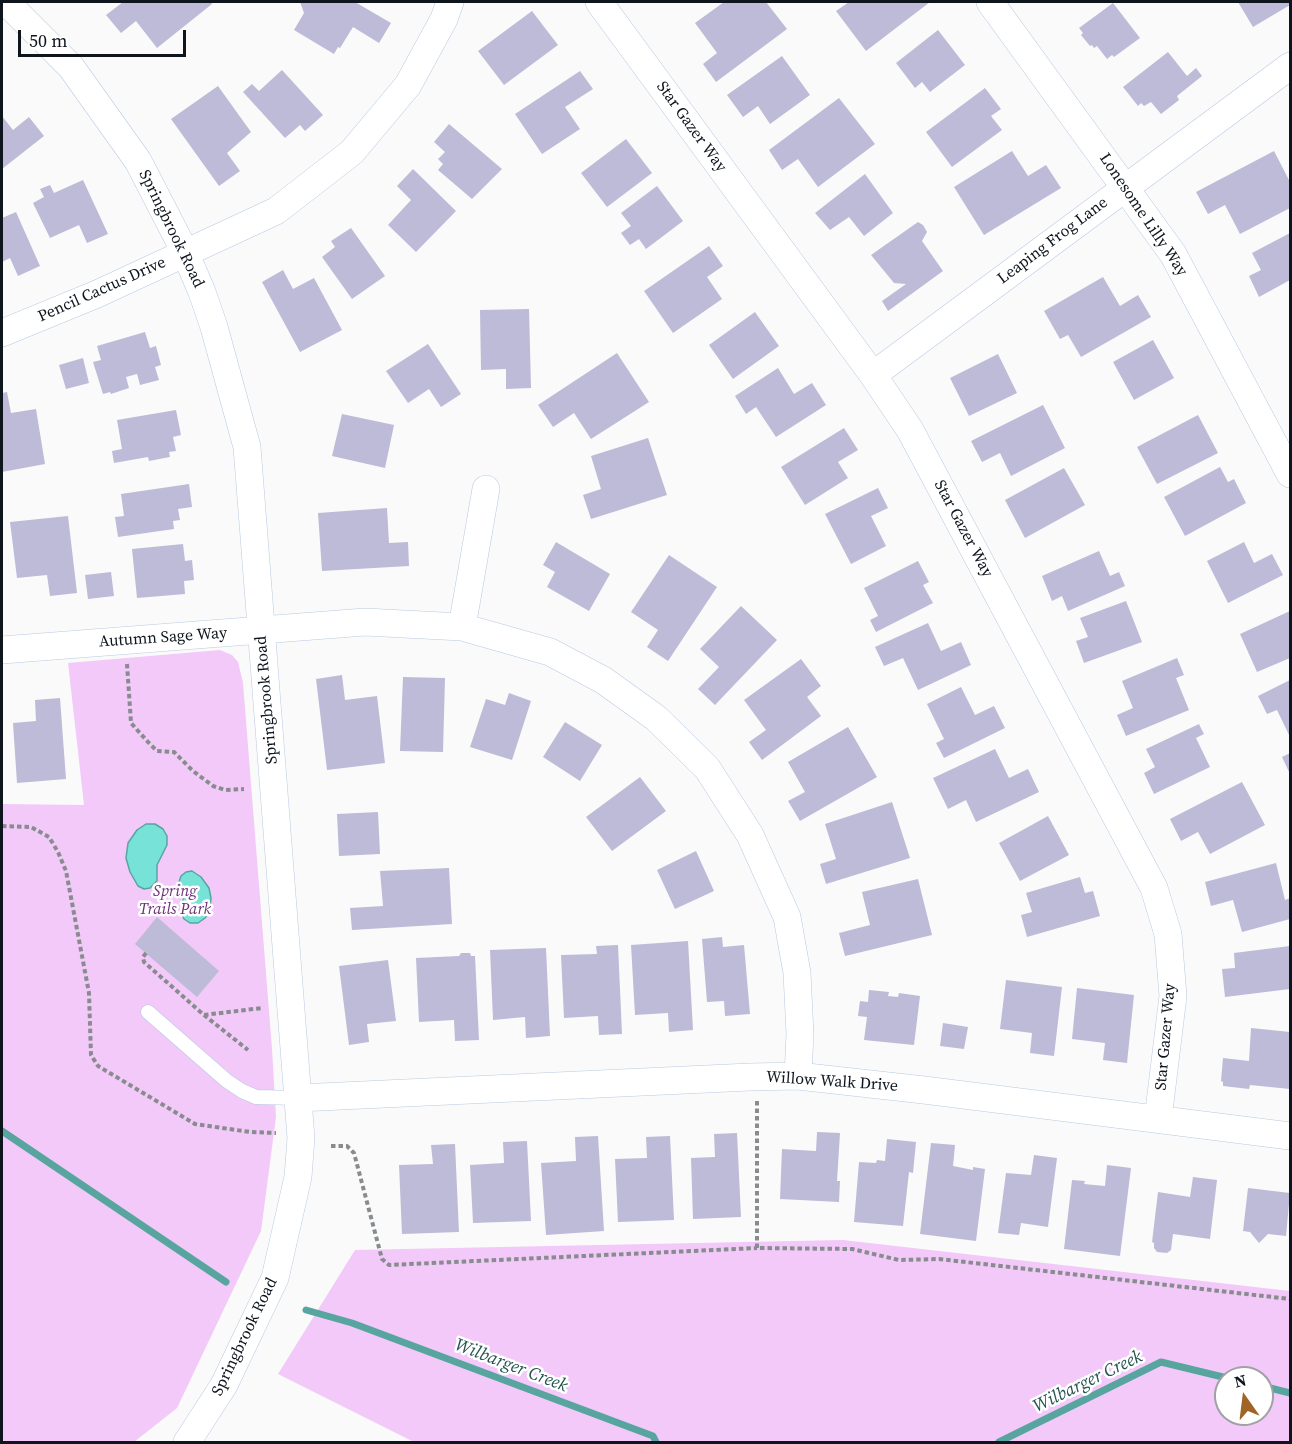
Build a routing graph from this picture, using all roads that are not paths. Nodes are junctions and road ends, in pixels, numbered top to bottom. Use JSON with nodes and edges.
{"nodes":[{"id":1,"x":6,"y":2,"type":"edge"},
{"id":2,"x":450,"y":2,"type":"edge"},
{"id":3,"x":599,"y":2,"type":"edge"},
{"id":4,"x":990,"y":2,"type":"edge"},
{"id":5,"x":1290,"y":66,"type":"edge"},
{"id":6,"x":1126,"y":187,"type":"junction"},
{"id":7,"x":185,"y":252,"type":"junction"},
{"id":8,"x":2,"y":333,"type":"edge"},
{"id":9,"x":873,"y":375,"type":"junction"},
{"id":10,"x":1290,"y":474,"type":"edge"},
{"id":11,"x":486,"y":489,"type":"dead end"},
{"id":12,"x":462,"y":627,"type":"junction"},
{"id":13,"x":262,"y":630,"type":"junction"},
{"id":14,"x":2,"y":650,"type":"edge"},
{"id":15,"x":148,"y":1012,"type":"dead end"},
{"id":16,"x":798,"y":1076,"type":"junction"},
{"id":17,"x":298,"y":1098,"type":"junction"},
{"id":18,"x":1158,"y":1119,"type":"junction"},
{"id":19,"x":1290,"y":1136,"type":"edge"},
{"id":20,"x":187,"y":1443,"type":"edge"}],
"edges":[{"from":1,"to":7,"type":"street","name":"Springbrook Road"},
{"from":2,"to":7,"type":"street","name":"Pencil Cactus Drive"},
{"from":3,"to":9,"type":"street","name":"Star Gazer Way"},
{"from":4,"to":6,"type":"street","name":"Lonesome Lilly Way"},
{"from":5,"to":6,"type":"street","name":"Leaping Frog Lane"},
{"from":6,"to":9,"type":"street","name":"Leaping Frog Lane"},
{"from":6,"to":10,"type":"street","name":"Lonesome Lilly Way"},
{"from":7,"to":8,"type":"street","name":"Pencil Cactus Drive"},
{"from":7,"to":13,"type":"street","name":"Springbrook Road"},
{"from":9,"to":18,"type":"street","name":"Star Gazer Way"},
{"from":11,"to":12,"type":"street"},
{"from":12,"to":13,"type":"street","name":"Autumn Sage Way"},
{"from":12,"to":16,"type":"street","name":"Autumn Sage Way"},
{"from":13,"to":14,"type":"street","name":"Autumn Sage Way"},
{"from":13,"to":17,"type":"street","name":"Springbrook Road"},
{"from":15,"to":17,"type":"lane"},
{"from":16,"to":17,"type":"street","name":"Willow Walk Drive"},
{"from":16,"to":18,"type":"street","name":"Willow Walk Drive"},
{"from":17,"to":20,"type":"street","name":"Springbrook Road"},
{"from":18,"to":19,"type":"street","name":"Willow Walk Drive"}]}
